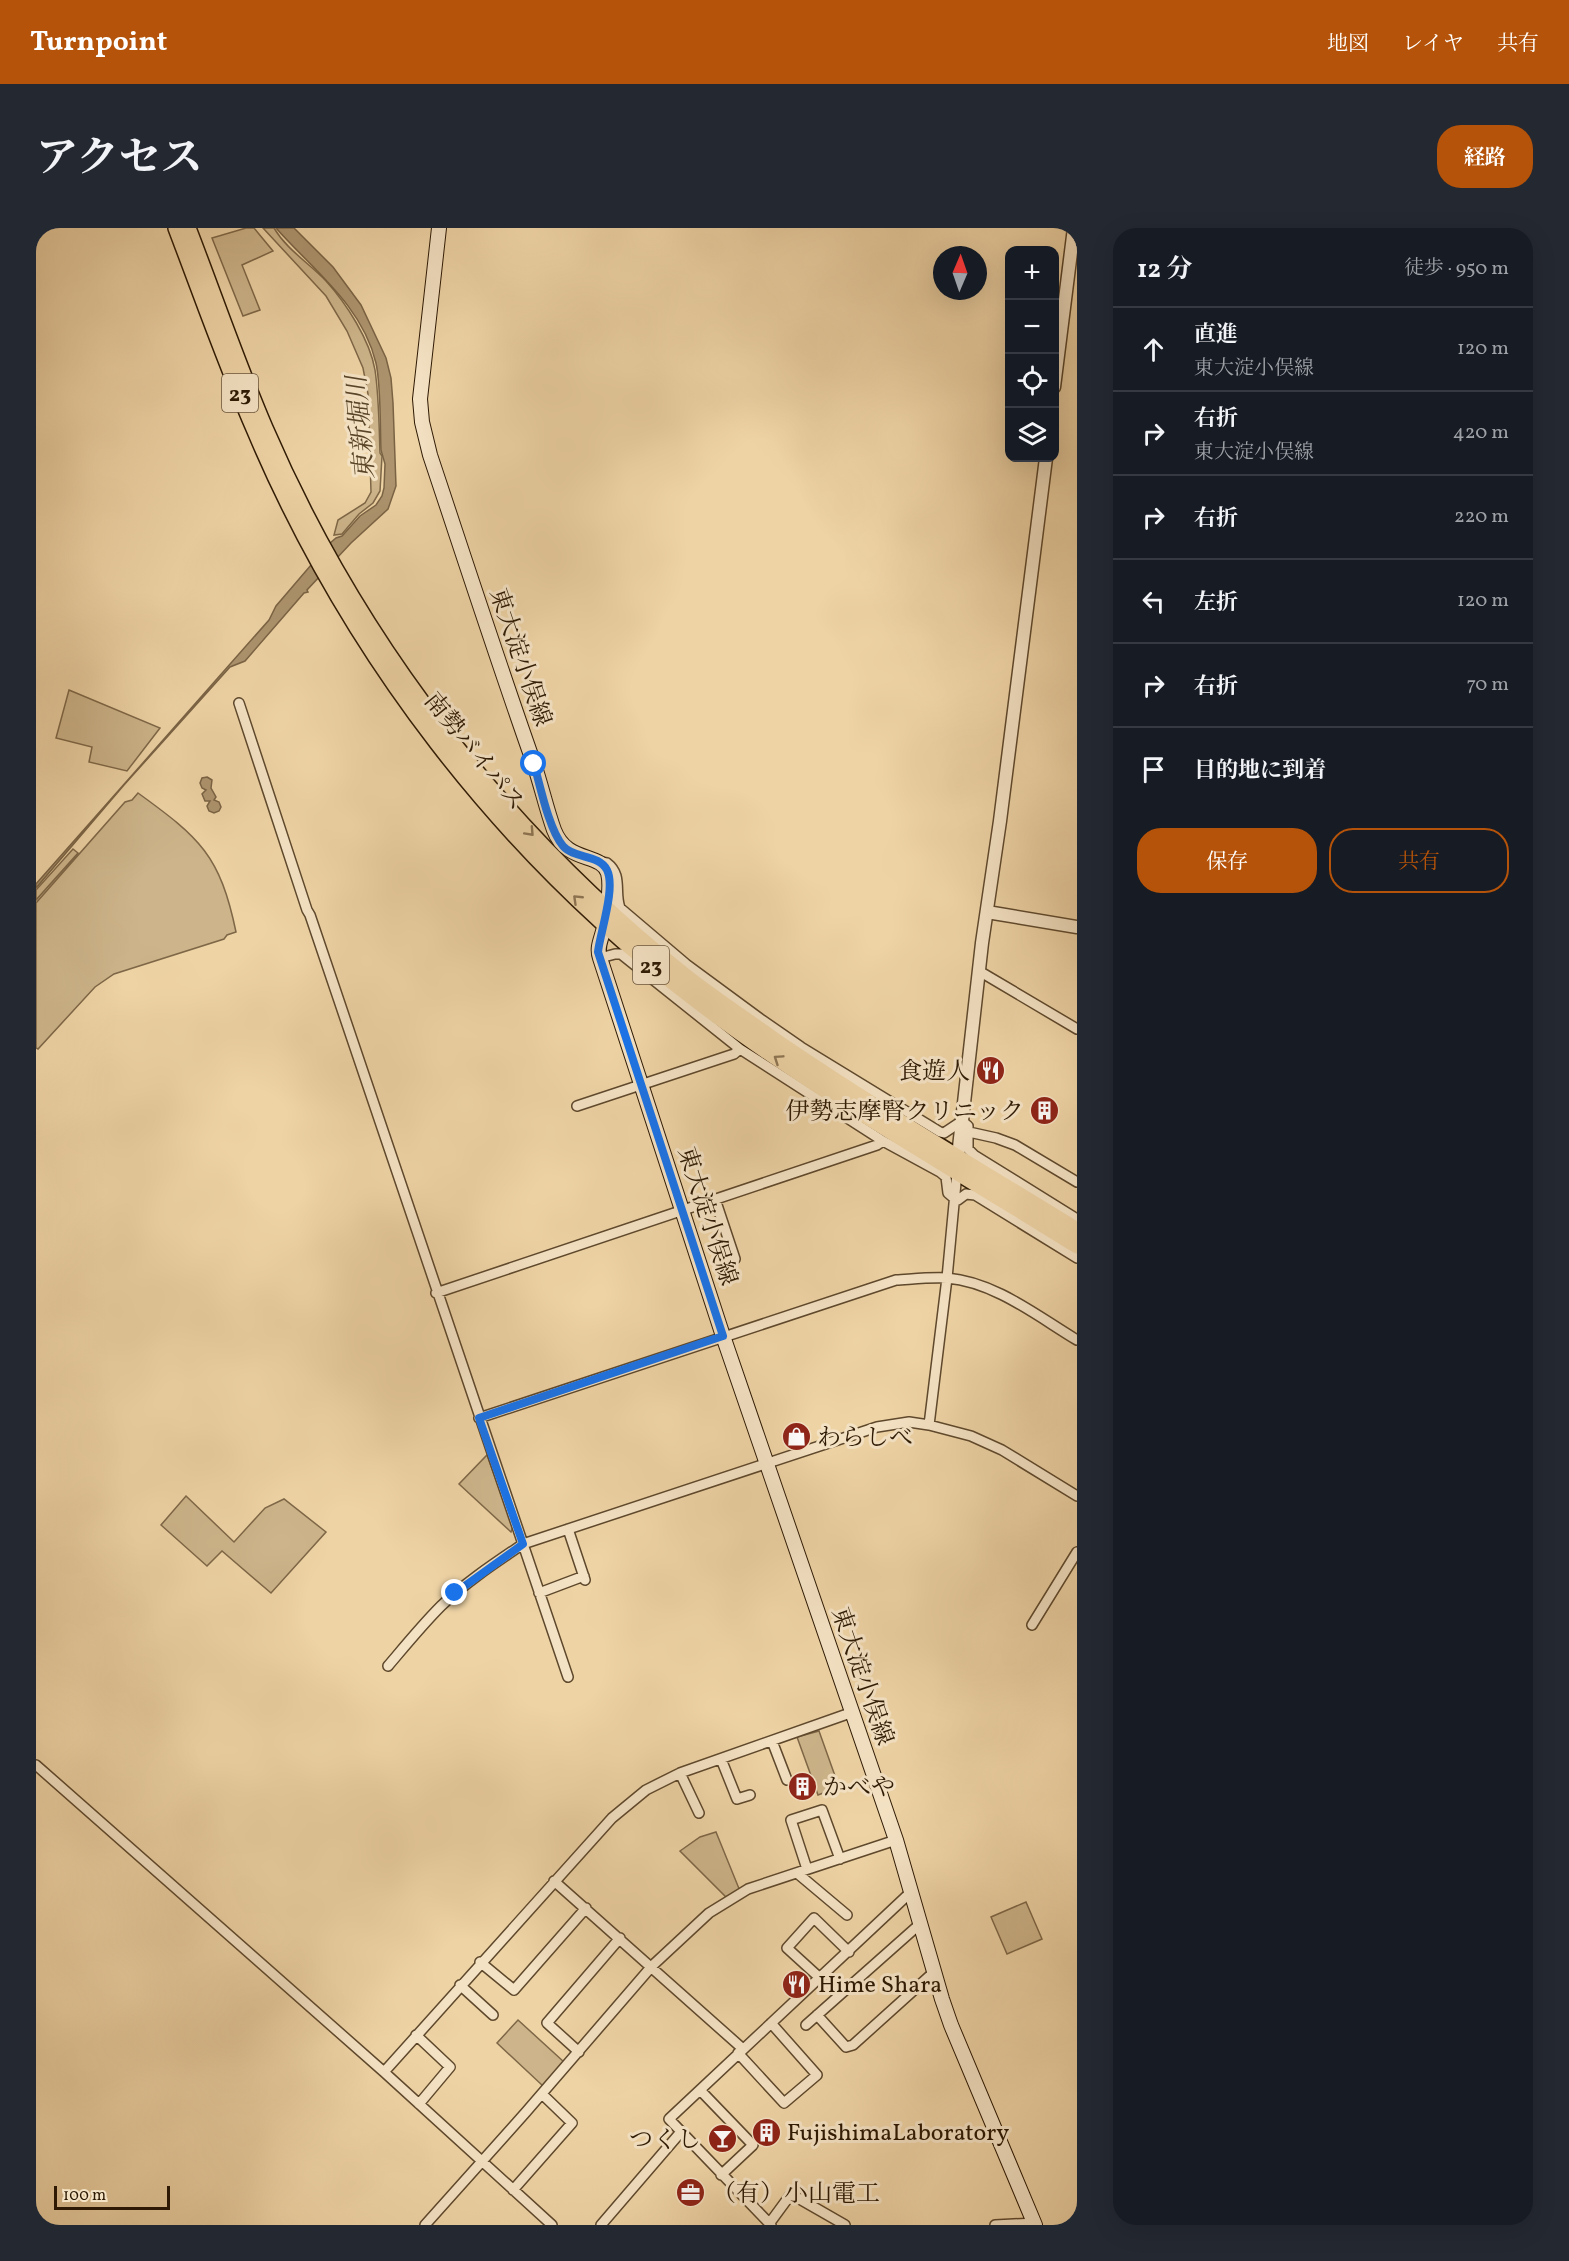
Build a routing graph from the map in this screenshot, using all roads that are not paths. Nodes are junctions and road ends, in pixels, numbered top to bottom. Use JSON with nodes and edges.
{"nodes":[{"id":1,"x":176,"y":228,"type":"edge"},
{"id":2,"x":188,"y":228,"type":"edge"},
{"id":3,"x":440,"y":228,"type":"edge"},
{"id":4,"x":1074,"y":228,"type":"edge"},
{"id":5,"x":1058,"y":354,"type":"edge"},
{"id":6,"x":1045,"y":462,"type":"edge"},
{"id":7,"x":319,"y":549,"type":"junction"},
{"id":8,"x":330,"y":570,"type":"junction"},
{"id":9,"x":239,"y":703,"type":"dead end"},
{"id":10,"x":600,"y":862,"type":"junction"},
{"id":11,"x":607,"y":909,"type":"junction"},
{"id":12,"x":987,"y":912,"type":"junction"},
{"id":13,"x":605,"y":926,"type":"junction"},
{"id":14,"x":1077,"y":927,"type":"edge"},
{"id":15,"x":600,"y":958,"type":"junction"},
{"id":16,"x":979,"y":971,"type":"junction"},
{"id":17,"x":1077,"y":1029,"type":"edge"},
{"id":18,"x":740,"y":1049,"type":"junction"},
{"id":19,"x":642,"y":1084,"type":"junction"},
{"id":20,"x":577,"y":1106,"type":"dead end"},
{"id":21,"x":965,"y":1127,"type":"junction"},
{"id":22,"x":883,"y":1141,"type":"junction"},
{"id":23,"x":957,"y":1164,"type":"junction"},
{"id":24,"x":1077,"y":1182,"type":"edge"},
{"id":25,"x":715,"y":1199,"type":"junction"},
{"id":26,"x":955,"y":1199,"type":"junction"},
{"id":27,"x":682,"y":1210,"type":"junction"},
{"id":28,"x":1077,"y":1219,"type":"edge"},
{"id":29,"x":1077,"y":1230,"type":"edge"},
{"id":30,"x":1077,"y":1246,"type":"edge"},
{"id":31,"x":1077,"y":1258,"type":"edge"},
{"id":32,"x":735,"y":1259,"type":"dead end"},
{"id":33,"x":947,"y":1278,"type":"junction"},
{"id":34,"x":436,"y":1293,"type":"junction"},
{"id":35,"x":723,"y":1336,"type":"junction"},
{"id":36,"x":1077,"y":1340,"type":"edge"},
{"id":37,"x":479,"y":1418,"type":"junction"},
{"id":38,"x":929,"y":1425,"type":"junction"},
{"id":39,"x":768,"y":1464,"type":"junction"},
{"id":40,"x":1077,"y":1496,"type":"edge"},
{"id":41,"x":568,"y":1529,"type":"junction"},
{"id":42,"x":523,"y":1544,"type":"junction"},
{"id":43,"x":1077,"y":1552,"type":"edge"},
{"id":44,"x":539,"y":1593,"type":"junction"},
{"id":45,"x":1032,"y":1625,"type":"dead end"},
{"id":46,"x":388,"y":1666,"type":"dead end"},
{"id":47,"x":568,"y":1677,"type":"dead end"},
{"id":48,"x":853,"y":1712,"type":"junction"},
{"id":49,"x":772,"y":1741,"type":"junction"},
{"id":50,"x":721,"y":1759,"type":"junction"},
{"id":51,"x":36,"y":1765,"type":"edge"},
{"id":52,"x":680,"y":1773,"type":"junction"},
{"id":53,"x":787,"y":1780,"type":"dead end"},
{"id":54,"x":750,"y":1795,"type":"dead end"},
{"id":55,"x":699,"y":1813,"type":"dead end"},
{"id":56,"x":896,"y":1840,"type":"junction"},
{"id":57,"x":840,"y":1859,"type":"junction"},
{"id":58,"x":807,"y":1869,"type":"junction"},
{"id":59,"x":796,"y":1873,"type":"junction"},
{"id":60,"x":554,"y":1881,"type":"junction"},
{"id":61,"x":912,"y":1891,"type":"junction"},
{"id":62,"x":586,"y":1908,"type":"junction"},
{"id":63,"x":847,"y":1916,"type":"dead end"},
{"id":64,"x":921,"y":1923,"type":"junction"},
{"id":65,"x":620,"y":1938,"type":"junction"},
{"id":66,"x":849,"y":1952,"type":"junction"},
{"id":67,"x":480,"y":1962,"type":"junction"},
{"id":68,"x":652,"y":1966,"type":"junction"},
{"id":69,"x":934,"y":1972,"type":"junction"},
{"id":70,"x":821,"y":1979,"type":"junction"},
{"id":71,"x":460,"y":1985,"type":"junction"},
{"id":72,"x":493,"y":2015,"type":"dead end"},
{"id":73,"x":817,"y":2015,"type":"junction"},
{"id":74,"x":771,"y":2023,"type":"junction"},
{"id":75,"x":806,"y":2025,"type":"dead end"},
{"id":76,"x":416,"y":2035,"type":"junction"},
{"id":77,"x":741,"y":2051,"type":"junction"},
{"id":78,"x":579,"y":2052,"type":"junction"},
{"id":79,"x":384,"y":2072,"type":"junction"},
{"id":80,"x":700,"y":2090,"type":"junction"},
{"id":81,"x":542,"y":2094,"type":"junction"},
{"id":82,"x":419,"y":2104,"type":"junction"},
{"id":83,"x":680,"y":2133,"type":"junction"},
{"id":84,"x":481,"y":2162,"type":"junction"},
{"id":85,"x":721,"y":2175,"type":"junction"},
{"id":86,"x":513,"y":2190,"type":"junction"},
{"id":87,"x":770,"y":2224,"type":"edge"},
{"id":88,"x":1035,"y":2224,"type":"edge"},
{"id":89,"x":425,"y":2225,"type":"edge"},
{"id":90,"x":552,"y":2225,"type":"edge"},
{"id":91,"x":601,"y":2225,"type":"edge"},
{"id":92,"x":845,"y":2225,"type":"edge"},
{"id":93,"x":995,"y":2225,"type":"edge"}],
"edges":[{"from":1,"to":7,"type":"highway","name":"南勢バイパス","number":"23"},
{"from":2,"to":7,"type":"highway","name":"南勢バイパス","number":"23"},
{"from":3,"to":10,"type":"main road","name":"東大淀小俣線"},
{"from":4,"to":5,"type":"street"},
{"from":6,"to":12,"type":"street"},
{"from":7,"to":8,"type":"highway","name":"南勢バイパス","number":"23"},
{"from":8,"to":11,"type":"highway","name":"南勢バイパス","number":"23","one_way":true},
{"from":13,"to":8,"type":"highway","name":"南勢バイパス","number":"23","one_way":true},
{"from":9,"to":34,"type":"street"},
{"from":10,"to":11,"type":"main road","name":"東大淀小俣線"},
{"from":10,"to":21,"type":"street"},
{"from":11,"to":13,"type":"main road","name":"東大淀小俣線"},
{"from":11,"to":23,"type":"highway","name":"南勢バイパス","number":"23"},
{"from":12,"to":14,"type":"street"},
{"from":12,"to":16,"type":"street"},
{"from":13,"to":15,"type":"main road","name":"東大淀小俣線"},
{"from":23,"to":13,"type":"highway","name":"南勢バイパス","number":"23","one_way":true},
{"from":15,"to":18,"type":"street"},
{"from":15,"to":19,"type":"main road","name":"東大淀小俣線"},
{"from":16,"to":17,"type":"street"},
{"from":16,"to":21,"type":"street"},
{"from":18,"to":19,"type":"street"},
{"from":18,"to":22,"type":"street"},
{"from":19,"to":20,"type":"street"},
{"from":19,"to":27,"type":"main road","name":"東大淀小俣線"},
{"from":21,"to":23,"type":"street"},
{"from":21,"to":24,"type":"street"},
{"from":21,"to":28,"type":"street"},
{"from":22,"to":25,"type":"street"},
{"from":22,"to":26,"type":"street"},
{"from":23,"to":26,"type":"street"},
{"from":23,"to":29,"type":"highway","name":"南勢バイパス","number":"23"},
{"from":23,"to":30,"type":"highway","name":"南勢バイパス","number":"23"},
{"from":25,"to":27,"type":"street"},
{"from":25,"to":32,"type":"street"},
{"from":26,"to":31,"type":"street"},
{"from":26,"to":33,"type":"street"},
{"from":27,"to":34,"type":"street"},
{"from":27,"to":35,"type":"main road","name":"東大淀小俣線"},
{"from":33,"to":35,"type":"street"},
{"from":33,"to":36,"type":"street"},
{"from":33,"to":38,"type":"street"},
{"from":34,"to":37,"type":"street"},
{"from":35,"to":37,"type":"street"},
{"from":35,"to":39,"type":"main road","name":"東大淀小俣線"},
{"from":37,"to":42,"type":"street"},
{"from":38,"to":39,"type":"street"},
{"from":38,"to":40,"type":"street"},
{"from":39,"to":41,"type":"street"},
{"from":39,"to":48,"type":"main road","name":"東大淀小俣線"},
{"from":41,"to":42,"type":"street"},
{"from":41,"to":44,"type":"street"},
{"from":42,"to":44,"type":"street"},
{"from":42,"to":46,"type":"street"},
{"from":43,"to":45,"type":"street"},
{"from":44,"to":47,"type":"street"},
{"from":48,"to":49,"type":"street"},
{"from":48,"to":56,"type":"main road","name":"東大淀小俣線"},
{"from":49,"to":50,"type":"street"},
{"from":49,"to":53,"type":"street"},
{"from":50,"to":52,"type":"street"},
{"from":50,"to":54,"type":"street"},
{"from":51,"to":79,"type":"street"},
{"from":52,"to":55,"type":"street"},
{"from":52,"to":60,"type":"street"},
{"from":56,"to":57,"type":"street"},
{"from":56,"to":61,"type":"main road","name":"東大淀小俣線"},
{"from":57,"to":58,"type":"street"},
{"from":57,"to":58,"type":"street"},
{"from":58,"to":59,"type":"street"},
{"from":59,"to":63,"type":"street"},
{"from":59,"to":68,"type":"street"},
{"from":60,"to":62,"type":"street"},
{"from":60,"to":67,"type":"street"},
{"from":61,"to":64,"type":"main road","name":"東大淀小俣線"},
{"from":61,"to":66,"type":"street"},
{"from":62,"to":65,"type":"street"},
{"from":62,"to":67,"type":"street"},
{"from":64,"to":69,"type":"main road","name":"東大淀小俣線"},
{"from":64,"to":73,"type":"street"},
{"from":65,"to":68,"type":"street"},
{"from":65,"to":78,"type":"street"},
{"from":66,"to":70,"type":"street"},
{"from":66,"to":70,"type":"street"},
{"from":67,"to":71,"type":"street"},
{"from":68,"to":77,"type":"street"},
{"from":68,"to":78,"type":"street"},
{"from":69,"to":73,"type":"street"},
{"from":69,"to":88,"type":"main road","name":"東大淀小俣線"},
{"from":70,"to":74,"type":"street"},
{"from":71,"to":72,"type":"street"},
{"from":71,"to":76,"type":"street"},
{"from":73,"to":75,"type":"street"},
{"from":74,"to":77,"type":"street"},
{"from":74,"to":77,"type":"street"},
{"from":76,"to":79,"type":"street"},
{"from":76,"to":82,"type":"street"},
{"from":77,"to":80,"type":"street"},
{"from":78,"to":81,"type":"street"},
{"from":79,"to":82,"type":"street"},
{"from":80,"to":83,"type":"street"},
{"from":80,"to":85,"type":"street"},
{"from":81,"to":84,"type":"street"},
{"from":81,"to":86,"type":"street"},
{"from":82,"to":84,"type":"street"},
{"from":83,"to":85,"type":"street"},
{"from":83,"to":91,"type":"street"},
{"from":84,"to":86,"type":"street"},
{"from":84,"to":89,"type":"street"},
{"from":85,"to":87,"type":"street"},
{"from":86,"to":90,"type":"street"},
{"from":87,"to":92,"type":"street"},
{"from":88,"to":93,"type":"street"}]}
